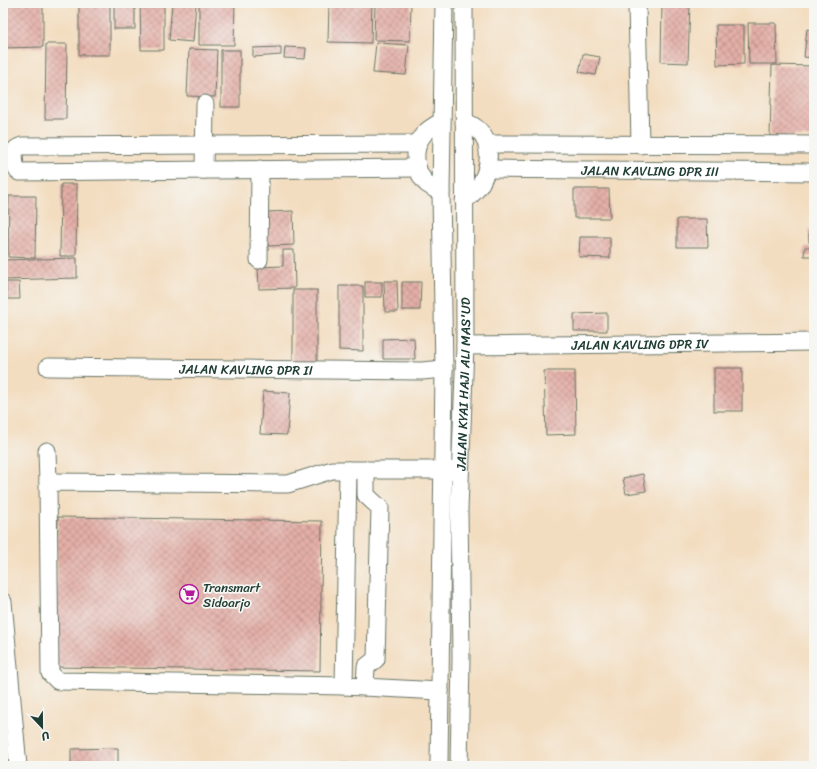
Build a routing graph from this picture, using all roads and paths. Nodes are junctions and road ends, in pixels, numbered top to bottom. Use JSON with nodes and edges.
{"nodes":[{"id":1,"x":444,"y":3,"type":"edge"},
{"id":2,"x":464,"y":3,"type":"edge"},
{"id":3,"x":637,"y":3,"type":"edge"},
{"id":4,"x":205,"y":104,"type":"dead end"},
{"id":5,"x":441,"y":122,"type":"junction"},
{"id":6,"x":464,"y":122,"type":"junction"},
{"id":7,"x":418,"y":144,"type":"junction"},
{"id":8,"x":487,"y":144,"type":"junction"},
{"id":9,"x":204,"y":145,"type":"junction"},
{"id":10,"x":640,"y":145,"type":"junction"},
{"id":11,"x":814,"y":145,"type":"edge"},
{"id":12,"x":417,"y":168,"type":"junction"},
{"id":13,"x":487,"y":169,"type":"junction"},
{"id":14,"x":204,"y":170,"type":"junction"},
{"id":15,"x":260,"y":170,"type":"junction"},
{"id":16,"x":814,"y":172,"type":"edge"},
{"id":17,"x":440,"y":192,"type":"junction"},
{"id":18,"x":464,"y":201,"type":"junction"},
{"id":19,"x":259,"y":260,"type":"dead end"},
{"id":20,"x":814,"y":342,"type":"edge"},
{"id":21,"x":465,"y":346,"type":"junction"},
{"id":22,"x":48,"y":367,"type":"dead end"},
{"id":23,"x":444,"y":369,"type":"junction"},
{"id":24,"x":47,"y":451,"type":"dead end"},
{"id":25,"x":348,"y":470,"type":"junction"},
{"id":26,"x":366,"y":470,"type":"junction"},
{"id":27,"x":443,"y":470,"type":"junction"},
{"id":28,"x":460,"y":471,"type":"junction"},
{"id":29,"x":48,"y":482,"type":"junction"},
{"id":30,"x":3,"y":602,"type":"edge"},
{"id":31,"x":440,"y":657,"type":"junction"},
{"id":32,"x":461,"y":658,"type":"junction"},
{"id":33,"x":344,"y":686,"type":"junction"},
{"id":34,"x":365,"y":687,"type":"junction"},
{"id":35,"x":440,"y":691,"type":"junction"},
{"id":36,"x":8,"y":717,"type":"edge"},
{"id":37,"x":18,"y":766,"type":"edge"},
{"id":38,"x":439,"y":766,"type":"edge"},
{"id":39,"x":459,"y":766,"type":"edge"}],
"edges":[{"from":1,"to":5,"type":"street","name":"JALAN KYAI HAJI ALI MAS'UD"},
{"from":2,"to":6,"type":"street","name":"JALAN KYAI HAJI ALI MAS'UD"},
{"from":3,"to":10,"type":"street"},
{"from":4,"to":9,"type":"street"},
{"from":5,"to":7,"type":"street"},
{"from":5,"to":17,"type":"street","name":"JALAN KYAI HAJI ALI MAS'UD"},
{"from":6,"to":8,"type":"street"},
{"from":6,"to":18,"type":"street","name":"JALAN KYAI HAJI ALI MAS'UD"},
{"from":7,"to":9,"type":"street"},
{"from":7,"to":12,"type":"street"},
{"from":8,"to":10,"type":"street","name":"JALAN KAVLING DPR III"},
{"from":8,"to":13,"type":"street"},
{"from":9,"to":14,"type":"street"},
{"from":9,"to":14,"type":"street"},
{"from":10,"to":11,"type":"street","name":"JALAN KAVLING DPR III"},
{"from":12,"to":15,"type":"street"},
{"from":12,"to":17,"type":"street"},
{"from":13,"to":16,"type":"street","name":"JALAN KAVLING DPR III"},
{"from":13,"to":18,"type":"street"},
{"from":14,"to":15,"type":"street"},
{"from":15,"to":19,"type":"street"},
{"from":17,"to":23,"type":"street","name":"JALAN KYAI HAJI ALI MAS'UD"},
{"from":18,"to":21,"type":"street","name":"JALAN KYAI HAJI ALI MAS'UD"},
{"from":20,"to":21,"type":"street","name":"JALAN KAVLING DPR IV"},
{"from":21,"to":28,"type":"street","name":"JALAN KYAI HAJI ALI MAS'UD"},
{"from":22,"to":23,"type":"street","name":"JALAN KAVLING DPR II"},
{"from":23,"to":27,"type":"street","name":"JALAN KYAI HAJI ALI MAS'UD"},
{"from":24,"to":29,"type":"street"},
{"from":25,"to":26,"type":"street"},
{"from":25,"to":29,"type":"street"},
{"from":25,"to":33,"type":"street"},
{"from":26,"to":27,"type":"street"},
{"from":26,"to":34,"type":"street"},
{"from":27,"to":28,"type":"street"},
{"from":27,"to":31,"type":"street","name":"JALAN KYAI HAJI ALI MAS'UD"},
{"from":28,"to":32,"type":"street","name":"JALAN KYAI HAJI ALI MAS'UD"},
{"from":29,"to":33,"type":"street"},
{"from":30,"to":36,"type":"street"},
{"from":31,"to":32,"type":"street"},
{"from":31,"to":35,"type":"street","name":"JALAN KYAI HAJI ALI MAS'UD"},
{"from":32,"to":39,"type":"street","name":"JALAN KYAI HAJI ALI MAS'UD"},
{"from":33,"to":34,"type":"street"},
{"from":34,"to":35,"type":"street"},
{"from":35,"to":38,"type":"street","name":"JALAN KYAI HAJI ALI MAS'UD"},
{"from":36,"to":37,"type":"street"}]}
